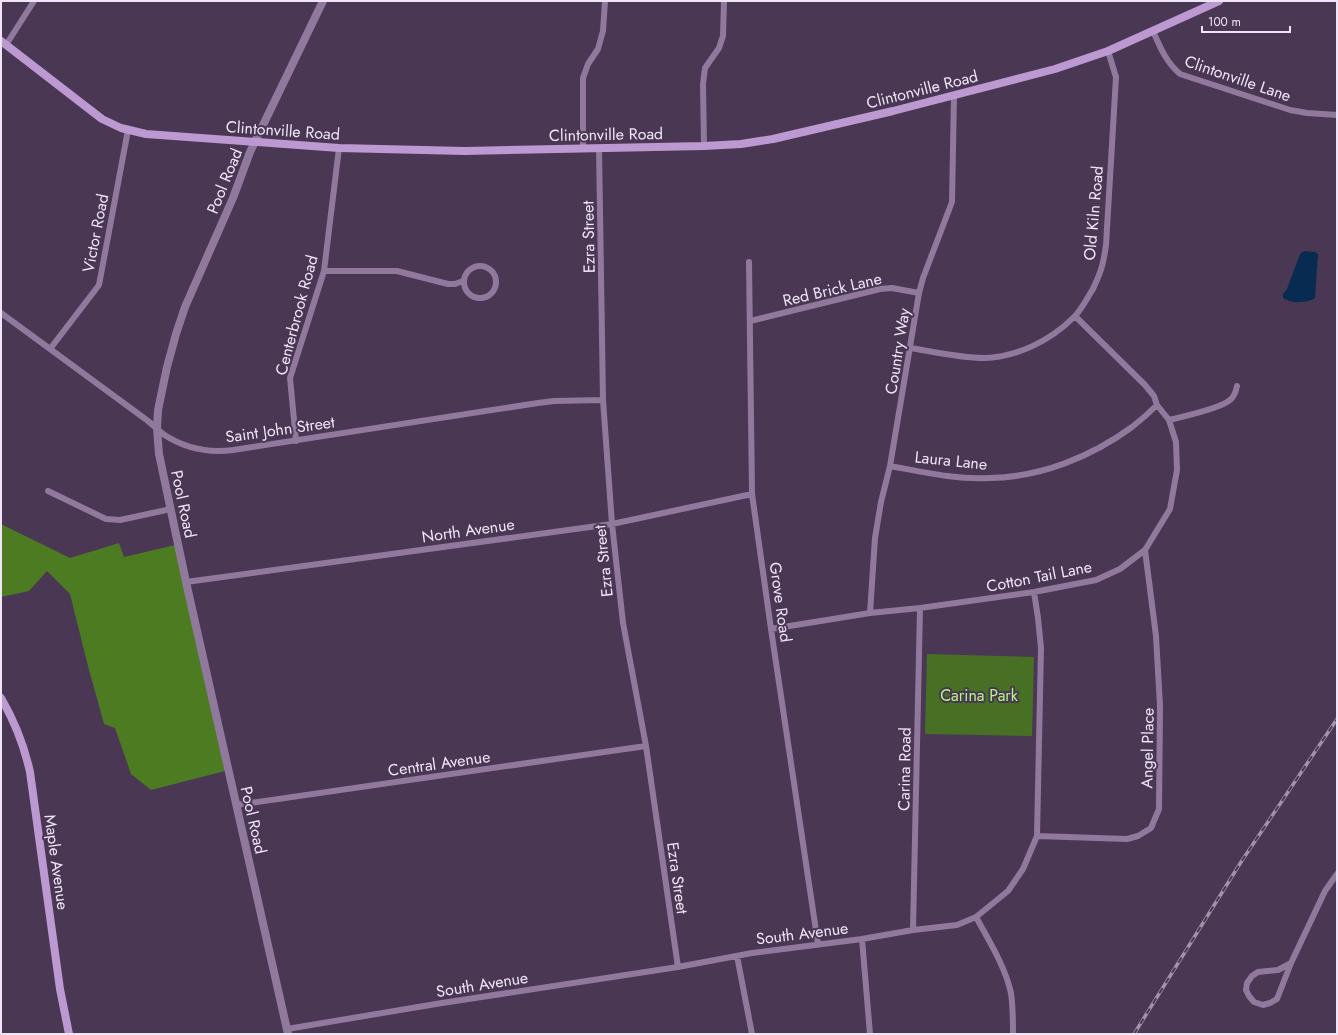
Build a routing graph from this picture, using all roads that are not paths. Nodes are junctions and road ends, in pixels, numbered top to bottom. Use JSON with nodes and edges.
{"nodes":[{"id":1,"x":34,"y":1,"type":"edge"},
{"id":2,"x":323,"y":1,"type":"edge"},
{"id":3,"x":605,"y":1,"type":"edge"},
{"id":4,"x":724,"y":1,"type":"edge"},
{"id":5,"x":1219,"y":1,"type":"edge"},
{"id":6,"x":1153,"y":31,"type":"junction"},
{"id":7,"x":3,"y":43,"type":"edge"},
{"id":8,"x":1108,"y":51,"type":"junction"},
{"id":9,"x":954,"y":96,"type":"junction"},
{"id":10,"x":1337,"y":115,"type":"edge"},
{"id":11,"x":128,"y":130,"type":"junction"},
{"id":12,"x":255,"y":142,"type":"junction"},
{"id":13,"x":704,"y":146,"type":"junction"},
{"id":14,"x":339,"y":148,"type":"junction"},
{"id":15,"x":582,"y":148,"type":"junction"},
{"id":16,"x":599,"y":148,"type":"junction"},
{"id":17,"x":749,"y":262,"type":"dead end"},
{"id":18,"x":324,"y":271,"type":"junction"},
{"id":19,"x":463,"y":281,"type":"junction"},
{"id":20,"x":920,"y":293,"type":"junction"},
{"id":21,"x":1,"y":313,"type":"edge"},
{"id":22,"x":1074,"y":316,"type":"junction"},
{"id":23,"x":750,"y":321,"type":"junction"},
{"id":24,"x":911,"y":348,"type":"junction"},
{"id":25,"x":50,"y":349,"type":"junction"},
{"id":26,"x":1237,"y":386,"type":"dead end"},
{"id":27,"x":603,"y":400,"type":"junction"},
{"id":28,"x":1158,"y":405,"type":"junction"},
{"id":29,"x":1169,"y":420,"type":"junction"},
{"id":30,"x":157,"y":428,"type":"junction"},
{"id":31,"x":296,"y":441,"type":"junction"},
{"id":32,"x":890,"y":466,"type":"junction"},
{"id":33,"x":48,"y":491,"type":"dead end"},
{"id":34,"x":752,"y":494,"type":"junction"},
{"id":35,"x":171,"y":509,"type":"junction"},
{"id":36,"x":612,"y":524,"type":"junction"},
{"id":37,"x":1145,"y":550,"type":"junction"},
{"id":38,"x":186,"y":582,"type":"junction"},
{"id":39,"x":1034,"y":592,"type":"junction"},
{"id":40,"x":920,"y":608,"type":"junction"},
{"id":41,"x":870,"y":613,"type":"junction"},
{"id":42,"x":771,"y":629,"type":"junction"},
{"id":43,"x":1,"y":698,"type":"edge"},
{"id":44,"x":646,"y":746,"type":"junction"},
{"id":45,"x":236,"y":805,"type":"junction"},
{"id":46,"x":1037,"y":836,"type":"junction"},
{"id":47,"x":1337,"y":874,"type":"edge"},
{"id":48,"x":976,"y":916,"type":"junction"},
{"id":49,"x":914,"y":930,"type":"junction"},
{"id":50,"x":862,"y":939,"type":"junction"},
{"id":51,"x":818,"y":944,"type":"junction"},
{"id":52,"x":737,"y":956,"type":"junction"},
{"id":53,"x":1291,"y":963,"type":"junction"},
{"id":54,"x":678,"y":967,"type":"junction"},
{"id":55,"x":287,"y":1031,"type":"edge"},
{"id":56,"x":69,"y":1034,"type":"edge"},
{"id":57,"x":752,"y":1034,"type":"edge"},
{"id":58,"x":870,"y":1034,"type":"edge"},
{"id":59,"x":1013,"y":1034,"type":"edge"}],
"edges":[{"from":1,"to":7,"type":"street"},
{"from":2,"to":12,"type":"street","name":"Pool Road"},
{"from":3,"to":15,"type":"street"},
{"from":4,"to":13,"type":"street"},
{"from":5,"to":6,"type":"main road","name":"Clintonville Road"},
{"from":6,"to":8,"type":"main road","name":"Clintonville Road"},
{"from":6,"to":10,"type":"street","name":"Clintonville Lane"},
{"from":7,"to":11,"type":"main road","name":"Clintonville Road"},
{"from":8,"to":9,"type":"main road","name":"Clintonville Road"},
{"from":8,"to":22,"type":"street","name":"Old Kiln Road"},
{"from":9,"to":13,"type":"main road","name":"Clintonville Road"},
{"from":9,"to":20,"type":"street","name":"Country Way"},
{"from":11,"to":12,"type":"main road","name":"Clintonville Road"},
{"from":11,"to":25,"type":"street","name":"Victor Road"},
{"from":12,"to":14,"type":"main road","name":"Clintonville Road"},
{"from":12,"to":30,"type":"street","name":"Pool Road"},
{"from":13,"to":16,"type":"main road","name":"Clintonville Road"},
{"from":14,"to":15,"type":"main road","name":"Clintonville Road"},
{"from":14,"to":18,"type":"street","name":"Centerbrook Road"},
{"from":15,"to":16,"type":"main road","name":"Clintonville Road"},
{"from":16,"to":27,"type":"street","name":"Ezra Street"},
{"from":17,"to":23,"type":"street","name":"Grove Road"},
{"from":18,"to":19,"type":"street"},
{"from":18,"to":31,"type":"street","name":"Centerbrook Road"},
{"from":19,"to":19,"type":"street"},
{"from":20,"to":23,"type":"street","name":"Red Brick Lane"},
{"from":20,"to":24,"type":"street","name":"Country Way"},
{"from":21,"to":25,"type":"street","name":"Saint John Street"},
{"from":22,"to":24,"type":"street","name":"Old Kiln Road"},
{"from":22,"to":28,"type":"street","name":"Cotton Tail Lane"},
{"from":23,"to":34,"type":"street","name":"Grove Road"},
{"from":24,"to":32,"type":"street","name":"Country Way"},
{"from":25,"to":30,"type":"street","name":"Saint John Street"},
{"from":26,"to":29,"type":"street"},
{"from":27,"to":31,"type":"street","name":"Saint John Street"},
{"from":27,"to":36,"type":"street","name":"Ezra Street"},
{"from":28,"to":29,"type":"street","name":"Cotton Tail Lane"},
{"from":28,"to":32,"type":"street","name":"Laura Lane"},
{"from":29,"to":37,"type":"street","name":"Cotton Tail Lane"},
{"from":30,"to":31,"type":"street","name":"Saint John Street"},
{"from":30,"to":35,"type":"street","name":"Pool Road"},
{"from":32,"to":41,"type":"street","name":"Country Way"},
{"from":33,"to":35,"type":"street"},
{"from":34,"to":36,"type":"street","name":"North Avenue"},
{"from":34,"to":42,"type":"street","name":"Grove Road"},
{"from":35,"to":38,"type":"street","name":"Pool Road"},
{"from":36,"to":38,"type":"street","name":"North Avenue"},
{"from":36,"to":44,"type":"street","name":"Ezra Street"},
{"from":37,"to":39,"type":"street","name":"Cotton Tail Lane"},
{"from":37,"to":46,"type":"street","name":"Angel Place"},
{"from":38,"to":45,"type":"street","name":"Pool Road"},
{"from":39,"to":40,"type":"street","name":"Cotton Tail Lane"},
{"from":39,"to":46,"type":"street","name":"South Avenue"},
{"from":40,"to":41,"type":"street","name":"Cotton Tail Lane"},
{"from":40,"to":49,"type":"street","name":"Carina Road"},
{"from":41,"to":42,"type":"street","name":"Cotton Tail Lane"},
{"from":42,"to":51,"type":"street","name":"Grove Road"},
{"from":43,"to":56,"type":"main road","name":"Maple Avenue"},
{"from":44,"to":45,"type":"street","name":"Central Avenue"},
{"from":44,"to":54,"type":"street","name":"Ezra Street"},
{"from":45,"to":55,"type":"street","name":"Pool Road"},
{"from":46,"to":48,"type":"street","name":"South Avenue"},
{"from":47,"to":53,"type":"street"},
{"from":48,"to":49,"type":"street","name":"South Avenue"},
{"from":48,"to":59,"type":"street"},
{"from":49,"to":50,"type":"street","name":"South Avenue"},
{"from":50,"to":51,"type":"street","name":"South Avenue"},
{"from":50,"to":58,"type":"street"},
{"from":51,"to":52,"type":"street","name":"South Avenue"},
{"from":52,"to":54,"type":"street","name":"South Avenue"},
{"from":52,"to":57,"type":"street"},
{"from":53,"to":53,"type":"street"},
{"from":54,"to":55,"type":"street","name":"South Avenue"}]}
